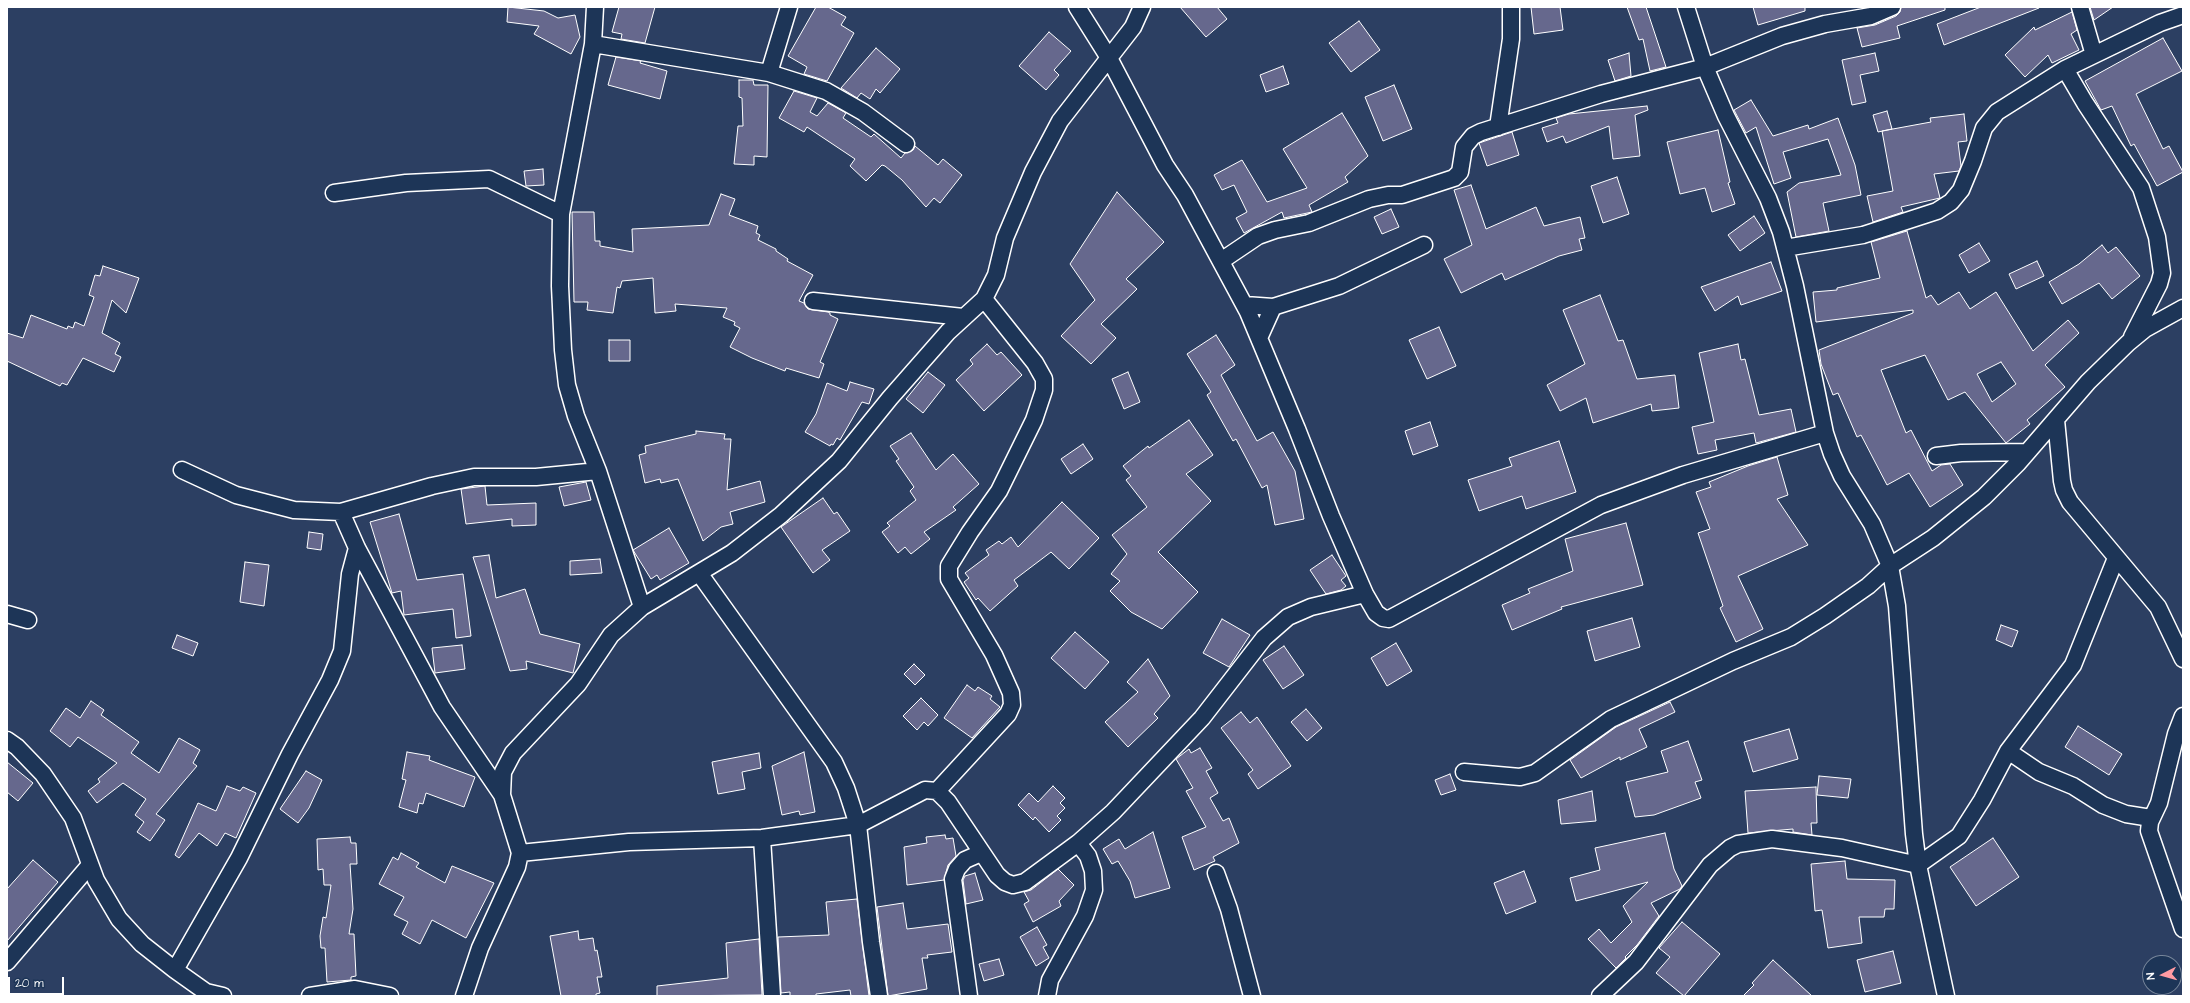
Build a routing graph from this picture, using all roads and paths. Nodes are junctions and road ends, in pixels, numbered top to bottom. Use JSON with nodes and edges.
{"nodes":[{"id":1,"x":595,"y":7,"type":"edge"},
{"id":2,"x":789,"y":7,"type":"edge"},
{"id":3,"x":1077,"y":7,"type":"edge"},
{"id":4,"x":1142,"y":7,"type":"edge"},
{"id":5,"x":1511,"y":7,"type":"edge"},
{"id":6,"x":1686,"y":7,"type":"edge"},
{"id":7,"x":1892,"y":7,"type":"edge"},
{"id":8,"x":2080,"y":7,"type":"edge"},
{"id":9,"x":2183,"y":15,"type":"edge"},
{"id":10,"x":593,"y":44,"type":"junction"},
{"id":11,"x":2094,"y":55,"type":"junction"},
{"id":12,"x":1109,"y":58,"type":"junction"},
{"id":13,"x":1705,"y":67,"type":"junction"},
{"id":14,"x":2066,"y":69,"type":"junction"},
{"id":15,"x":769,"y":73,"type":"junction"},
{"id":16,"x":1498,"y":127,"type":"junction"},
{"id":17,"x":906,"y":144,"type":"dead end"},
{"id":18,"x":334,"y":194,"type":"dead end"},
{"id":19,"x":561,"y":214,"type":"junction"},
{"id":20,"x":1424,"y":245,"type":"dead end"},
{"id":21,"x":1785,"y":248,"type":"junction"},
{"id":22,"x":1221,"y":261,"type":"junction"},
{"id":23,"x":984,"y":299,"type":"junction"},
{"id":24,"x":813,"y":301,"type":"dead end"},
{"id":25,"x":1244,"y":305,"type":"junction"},
{"id":26,"x":1273,"y":307,"type":"junction"},
{"id":27,"x":2183,"y":308,"type":"edge"},
{"id":28,"x":963,"y":317,"type":"junction"},
{"id":29,"x":1259,"y":338,"type":"junction"},
{"id":30,"x":2128,"y":343,"type":"junction"},
{"id":31,"x":2056,"y":420,"type":"junction"},
{"id":32,"x":1825,"y":433,"type":"junction"},
{"id":33,"x":2027,"y":452,"type":"junction"},
{"id":34,"x":1936,"y":456,"type":"dead end"},
{"id":35,"x":182,"y":470,"type":"dead end"},
{"id":36,"x":598,"y":471,"type":"junction"},
{"id":37,"x":341,"y":512,"type":"junction"},
{"id":38,"x":358,"y":548,"type":"junction"},
{"id":39,"x":2116,"y":558,"type":"junction"},
{"id":40,"x":1890,"y":566,"type":"junction"},
{"id":41,"x":699,"y":573,"type":"junction"},
{"id":42,"x":1365,"y":594,"type":"junction"},
{"id":43,"x":642,"y":607,"type":"junction"},
{"id":44,"x":7,"y":614,"type":"edge"},
{"id":45,"x":28,"y":620,"type":"dead end"},
{"id":46,"x":2183,"y":659,"type":"edge"},
{"id":47,"x":2183,"y":716,"type":"edge"},
{"id":48,"x":7,"y":740,"type":"edge"},
{"id":49,"x":2008,"y":751,"type":"junction"},
{"id":50,"x":1464,"y":772,"type":"dead end"},
{"id":51,"x":937,"y":791,"type":"junction"},
{"id":52,"x":502,"y":796,"type":"junction"},
{"id":53,"x":2152,"y":818,"type":"junction"},
{"id":54,"x":858,"y":825,"type":"junction"},
{"id":55,"x":762,"y":838,"type":"junction"},
{"id":56,"x":1078,"y":843,"type":"junction"},
{"id":57,"x":520,"y":853,"type":"junction"},
{"id":58,"x":981,"y":853,"type":"junction"},
{"id":59,"x":90,"y":864,"type":"junction"},
{"id":60,"x":1918,"y":865,"type":"junction"},
{"id":61,"x":1216,"y":874,"type":"dead end"},
{"id":62,"x":2183,"y":929,"type":"edge"},
{"id":63,"x":7,"y":962,"type":"edge"},
{"id":64,"x":175,"y":970,"type":"junction"},
{"id":65,"x":205,"y":994,"type":"edge"},
{"id":66,"x":223,"y":996,"type":"edge"},
{"id":67,"x":310,"y":996,"type":"edge"},
{"id":68,"x":390,"y":996,"type":"edge"},
{"id":69,"x":464,"y":996,"type":"edge"},
{"id":70,"x":772,"y":996,"type":"edge"},
{"id":71,"x":879,"y":996,"type":"edge"},
{"id":72,"x":969,"y":996,"type":"edge"},
{"id":73,"x":1047,"y":996,"type":"edge"},
{"id":74,"x":1252,"y":996,"type":"edge"},
{"id":75,"x":1600,"y":996,"type":"edge"},
{"id":76,"x":1946,"y":996,"type":"edge"}],
"edges":[{"from":1,"to":10,"type":"street"},
{"from":2,"to":15,"type":"street"},
{"from":3,"to":12,"type":"street"},
{"from":4,"to":12,"type":"street"},
{"from":5,"to":16,"type":"street"},
{"from":6,"to":13,"type":"street"},
{"from":7,"to":13,"type":"street"},
{"from":8,"to":11,"type":"street"},
{"from":9,"to":11,"type":"street"},
{"from":10,"to":15,"type":"street"},
{"from":10,"to":19,"type":"street"},
{"from":11,"to":14,"type":"street"},
{"from":12,"to":22,"type":"street"},
{"from":12,"to":23,"type":"street"},
{"from":13,"to":16,"type":"street"},
{"from":13,"to":21,"type":"street"},
{"from":14,"to":21,"type":"street"},
{"from":14,"to":30,"type":"street"},
{"from":15,"to":17,"type":"street"},
{"from":16,"to":22,"type":"street"},
{"from":18,"to":19,"type":"street"},
{"from":19,"to":36,"type":"street"},
{"from":20,"to":26,"type":"street"},
{"from":21,"to":32,"type":"street"},
{"from":22,"to":25,"type":"street"},
{"from":23,"to":28,"type":"street"},
{"from":23,"to":51,"type":"street"},
{"from":24,"to":28,"type":"street"},
{"from":25,"to":26,"type":"street"},
{"from":25,"to":29,"type":"street"},
{"from":26,"to":29,"type":"street"},
{"from":27,"to":30,"type":"street"},
{"from":28,"to":41,"type":"street"},
{"from":29,"to":42,"type":"street"},
{"from":30,"to":31,"type":"street"},
{"from":31,"to":33,"type":"street"},
{"from":31,"to":39,"type":"street"},
{"from":32,"to":40,"type":"street"},
{"from":32,"to":42,"type":"street"},
{"from":33,"to":34,"type":"street"},
{"from":33,"to":40,"type":"street"},
{"from":35,"to":37,"type":"street"},
{"from":36,"to":37,"type":"street"},
{"from":36,"to":43,"type":"street"},
{"from":37,"to":38,"type":"street"},
{"from":38,"to":52,"type":"street"},
{"from":38,"to":64,"type":"street"},
{"from":39,"to":46,"type":"street"},
{"from":39,"to":49,"type":"street"},
{"from":40,"to":50,"type":"street"},
{"from":40,"to":60,"type":"street"},
{"from":41,"to":43,"type":"street"},
{"from":41,"to":54,"type":"street"},
{"from":42,"to":56,"type":"street"},
{"from":43,"to":52,"type":"street"},
{"from":44,"to":45,"type":"street"},
{"from":47,"to":53,"type":"street"},
{"from":48,"to":59,"type":"street"},
{"from":49,"to":53,"type":"street"},
{"from":49,"to":60,"type":"street"},
{"from":51,"to":54,"type":"street"},
{"from":51,"to":58,"type":"street"},
{"from":52,"to":57,"type":"street"},
{"from":53,"to":62,"type":"street"},
{"from":54,"to":55,"type":"street"},
{"from":54,"to":71,"type":"street"},
{"from":55,"to":57,"type":"street"},
{"from":55,"to":70,"type":"street"},
{"from":56,"to":58,"type":"street"},
{"from":56,"to":73,"type":"street"},
{"from":57,"to":69,"type":"street"},
{"from":58,"to":72,"type":"street"},
{"from":59,"to":63,"type":"street"},
{"from":59,"to":64,"type":"street"},
{"from":60,"to":75,"type":"street"},
{"from":60,"to":76,"type":"street"},
{"from":61,"to":74,"type":"street"},
{"from":64,"to":65,"type":"street"},
{"from":65,"to":66,"type":"street"},
{"from":67,"to":68,"type":"street"}]}
